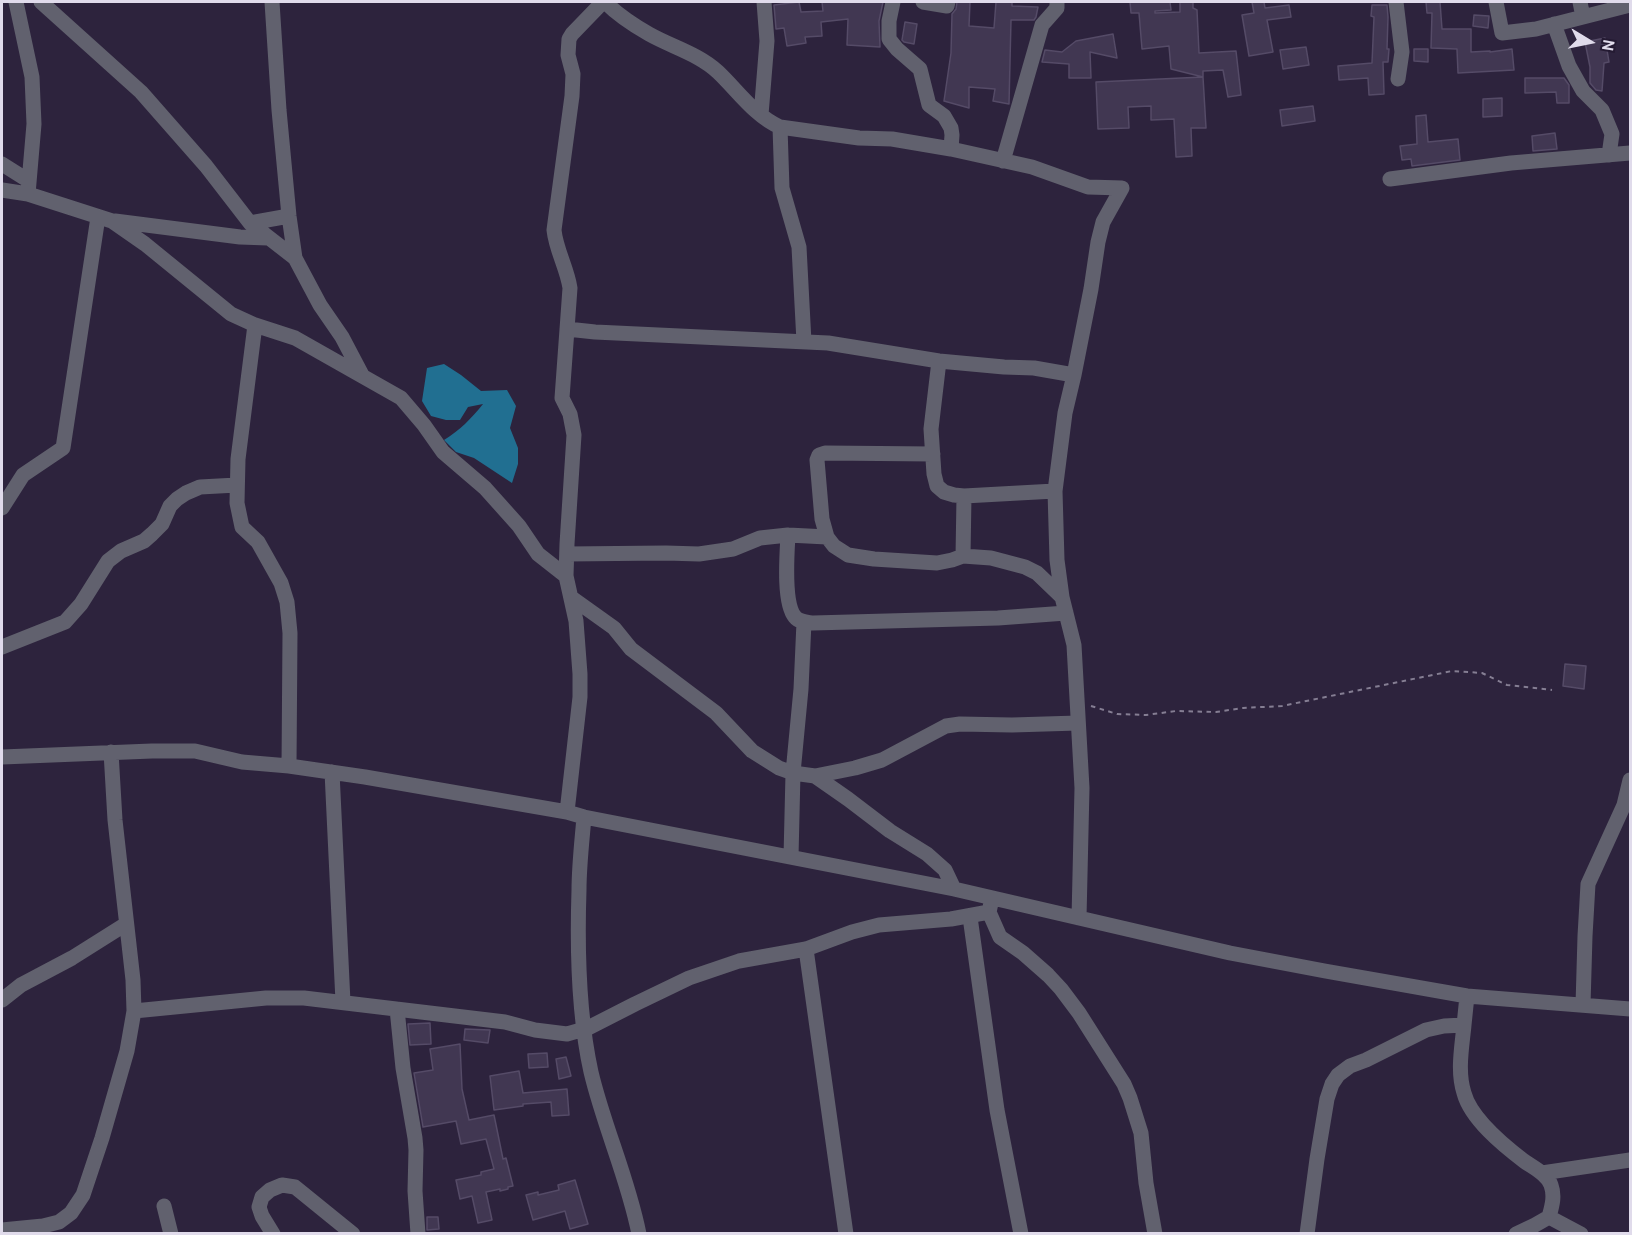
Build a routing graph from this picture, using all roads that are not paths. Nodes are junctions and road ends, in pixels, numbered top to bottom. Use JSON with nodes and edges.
{"nodes":[{"id":1,"x":16,"y":2,"type":"edge"},
{"id":2,"x":40,"y":2,"type":"edge"},
{"id":3,"x":272,"y":2,"type":"edge"},
{"id":4,"x":603,"y":2,"type":"edge"},
{"id":5,"x":764,"y":2,"type":"edge"},
{"id":6,"x":893,"y":2,"type":"edge"},
{"id":7,"x":923,"y":2,"type":"edge"},
{"id":8,"x":948,"y":2,"type":"edge"},
{"id":9,"x":1057,"y":2,"type":"edge"},
{"id":10,"x":1396,"y":2,"type":"edge"},
{"id":11,"x":1496,"y":2,"type":"edge"},
{"id":12,"x":1580,"y":2,"type":"edge"},
{"id":13,"x":1630,"y":5,"type":"edge"},
{"id":14,"x":1583,"y":17,"type":"junction"},
{"id":15,"x":1554,"y":24,"type":"junction"},
{"id":16,"x":1398,"y":79,"type":"dead end"},
{"id":17,"x":761,"y":115,"type":"junction"},
{"id":18,"x":780,"y":127,"type":"junction"},
{"id":19,"x":951,"y":149,"type":"junction"},
{"id":20,"x":1630,"y":153,"type":"edge"},
{"id":21,"x":1609,"y":155,"type":"junction"},
{"id":22,"x":1003,"y":161,"type":"junction"},
{"id":23,"x":2,"y":164,"type":"edge"},
{"id":24,"x":1390,"y":179,"type":"dead end"},
{"id":25,"x":28,"y":187,"type":"junction"},
{"id":26,"x":2,"y":190,"type":"edge"},
{"id":27,"x":289,"y":216,"type":"junction"},
{"id":28,"x":105,"y":219,"type":"junction"},
{"id":29,"x":250,"y":223,"type":"junction"},
{"id":30,"x":268,"y":238,"type":"junction"},
{"id":31,"x":295,"y":258,"type":"junction"},
{"id":32,"x":255,"y":325,"type":"junction"},
{"id":33,"x":567,"y":329,"type":"junction"},
{"id":34,"x":804,"y":342,"type":"junction"},
{"id":35,"x":939,"y":361,"type":"junction"},
{"id":36,"x":362,"y":375,"type":"junction"},
{"id":37,"x":1074,"y":375,"type":"junction"},
{"id":38,"x":933,"y":454,"type":"junction"},
{"id":39,"x":237,"y":485,"type":"junction"},
{"id":40,"x":1055,"y":491,"type":"junction"},
{"id":41,"x":964,"y":496,"type":"junction"},
{"id":42,"x":2,"y":508,"type":"edge"},
{"id":43,"x":788,"y":535,"type":"junction"},
{"id":44,"x":827,"y":537,"type":"junction"},
{"id":45,"x":567,"y":554,"type":"junction"},
{"id":46,"x":963,"y":556,"type":"junction"},
{"id":47,"x":567,"y":576,"type":"junction"},
{"id":48,"x":1062,"y":597,"type":"junction"},
{"id":49,"x":572,"y":598,"type":"junction"},
{"id":50,"x":1066,"y":613,"type":"junction"},
{"id":51,"x":804,"y":622,"type":"junction"},
{"id":52,"x":2,"y":647,"type":"edge"},
{"id":53,"x":1078,"y":723,"type":"junction"},
{"id":54,"x":111,"y":752,"type":"junction"},
{"id":55,"x":2,"y":758,"type":"edge"},
{"id":56,"x":289,"y":766,"type":"junction"},
{"id":57,"x":332,"y":772,"type":"junction"},
{"id":58,"x":793,"y":773,"type":"junction"},
{"id":59,"x":815,"y":776,"type":"junction"},
{"id":60,"x":1630,"y":780,"type":"edge"},
{"id":61,"x":567,"y":812,"type":"junction"},
{"id":62,"x":584,"y":817,"type":"junction"},
{"id":63,"x":791,"y":857,"type":"junction"},
{"id":64,"x":954,"y":889,"type":"junction"},
{"id":65,"x":991,"y":905,"type":"junction"},
{"id":66,"x":970,"y":917,"type":"junction"},
{"id":67,"x":1079,"y":918,"type":"junction"},
{"id":68,"x":126,"y":924,"type":"junction"},
{"id":69,"x":806,"y":949,"type":"junction"},
{"id":70,"x":1467,"y":996,"type":"junction"},
{"id":71,"x":2,"y":1000,"type":"edge"},
{"id":72,"x":344,"y":1002,"type":"junction"},
{"id":73,"x":1583,"y":1005,"type":"junction"},
{"id":74,"x":397,"y":1009,"type":"junction"},
{"id":75,"x":1630,"y":1009,"type":"edge"},
{"id":76,"x":134,"y":1011,"type":"junction"},
{"id":77,"x":1464,"y":1025,"type":"junction"},
{"id":78,"x":584,"y":1030,"type":"junction"},
{"id":79,"x":1630,"y":1160,"type":"edge"},
{"id":80,"x":1542,"y":1173,"type":"junction"},
{"id":81,"x":164,"y":1206,"type":"dead end"},
{"id":82,"x":1549,"y":1217,"type":"junction"},
{"id":83,"x":2,"y":1230,"type":"edge"},
{"id":84,"x":43,"y":1230,"type":"edge"},
{"id":85,"x":171,"y":1233,"type":"edge"},
{"id":86,"x":273,"y":1233,"type":"edge"},
{"id":87,"x":352,"y":1233,"type":"edge"},
{"id":88,"x":418,"y":1233,"type":"edge"},
{"id":89,"x":639,"y":1233,"type":"edge"},
{"id":90,"x":846,"y":1233,"type":"edge"},
{"id":91,"x":1021,"y":1233,"type":"edge"},
{"id":92,"x":1155,"y":1233,"type":"edge"},
{"id":93,"x":1307,"y":1233,"type":"edge"},
{"id":94,"x":1515,"y":1233,"type":"edge"},
{"id":95,"x":1581,"y":1233,"type":"edge"}],
"edges":[{"from":1,"to":25,"type":"street"},
{"from":2,"to":29,"type":"street"},
{"from":3,"to":27,"type":"street"},
{"from":4,"to":17,"type":"street"},
{"from":4,"to":33,"type":"street"},
{"from":5,"to":17,"type":"street"},
{"from":6,"to":19,"type":"street"},
{"from":7,"to":8,"type":"street"},
{"from":9,"to":22,"type":"street"},
{"from":10,"to":16,"type":"street"},
{"from":11,"to":15,"type":"street"},
{"from":12,"to":14,"type":"street"},
{"from":13,"to":14,"type":"street"},
{"from":14,"to":15,"type":"street"},
{"from":15,"to":21,"type":"street"},
{"from":17,"to":18,"type":"street"},
{"from":18,"to":19,"type":"street"},
{"from":18,"to":34,"type":"street"},
{"from":19,"to":22,"type":"street"},
{"from":20,"to":21,"type":"street"},
{"from":21,"to":24,"type":"street"},
{"from":22,"to":37,"type":"street"},
{"from":23,"to":25,"type":"street"},
{"from":25,"to":26,"type":"street"},
{"from":25,"to":28,"type":"street"},
{"from":27,"to":29,"type":"street"},
{"from":27,"to":31,"type":"street"},
{"from":28,"to":30,"type":"street"},
{"from":28,"to":32,"type":"street"},
{"from":28,"to":42,"type":"street"},
{"from":29,"to":30,"type":"street"},
{"from":30,"to":31,"type":"street"},
{"from":31,"to":36,"type":"street"},
{"from":32,"to":36,"type":"street"},
{"from":32,"to":39,"type":"street"},
{"from":33,"to":34,"type":"street"},
{"from":33,"to":45,"type":"street"},
{"from":34,"to":35,"type":"street"},
{"from":35,"to":37,"type":"street"},
{"from":35,"to":38,"type":"street"},
{"from":36,"to":47,"type":"street"},
{"from":37,"to":40,"type":"street"},
{"from":38,"to":41,"type":"street"},
{"from":38,"to":44,"type":"street"},
{"from":39,"to":52,"type":"street"},
{"from":39,"to":56,"type":"street"},
{"from":40,"to":41,"type":"street"},
{"from":40,"to":48,"type":"street"},
{"from":41,"to":46,"type":"street"},
{"from":43,"to":44,"type":"street"},
{"from":43,"to":45,"type":"street"},
{"from":43,"to":51,"type":"street"},
{"from":44,"to":46,"type":"street"},
{"from":45,"to":47,"type":"street"},
{"from":46,"to":48,"type":"street"},
{"from":47,"to":49,"type":"street"},
{"from":48,"to":50,"type":"street"},
{"from":49,"to":58,"type":"street"},
{"from":49,"to":61,"type":"street"},
{"from":50,"to":51,"type":"street"},
{"from":50,"to":53,"type":"street"},
{"from":51,"to":58,"type":"street"},
{"from":53,"to":59,"type":"street"},
{"from":53,"to":67,"type":"street"},
{"from":54,"to":55,"type":"street"},
{"from":54,"to":56,"type":"street"},
{"from":54,"to":68,"type":"street"},
{"from":56,"to":57,"type":"street"},
{"from":57,"to":61,"type":"street"},
{"from":57,"to":72,"type":"street"},
{"from":58,"to":59,"type":"street"},
{"from":58,"to":63,"type":"street"},
{"from":59,"to":64,"type":"street"},
{"from":60,"to":73,"type":"street"},
{"from":61,"to":62,"type":"street"},
{"from":62,"to":63,"type":"street"},
{"from":62,"to":78,"type":"street"},
{"from":63,"to":64,"type":"street"},
{"from":64,"to":65,"type":"street"},
{"from":65,"to":66,"type":"street"},
{"from":65,"to":67,"type":"street"},
{"from":65,"to":92,"type":"street"},
{"from":66,"to":69,"type":"street"},
{"from":66,"to":91,"type":"street"},
{"from":67,"to":70,"type":"street"},
{"from":68,"to":71,"type":"street"},
{"from":68,"to":76,"type":"street"},
{"from":69,"to":78,"type":"street"},
{"from":69,"to":90,"type":"street"},
{"from":70,"to":73,"type":"street"},
{"from":70,"to":77,"type":"street"},
{"from":72,"to":74,"type":"street"},
{"from":72,"to":76,"type":"street"},
{"from":73,"to":75,"type":"street"},
{"from":74,"to":78,"type":"street"},
{"from":74,"to":88,"type":"street"},
{"from":76,"to":84,"type":"street"},
{"from":77,"to":80,"type":"street"},
{"from":77,"to":93,"type":"street"},
{"from":78,"to":89,"type":"street"},
{"from":79,"to":80,"type":"street"},
{"from":80,"to":82,"type":"street"},
{"from":81,"to":85,"type":"street"},
{"from":82,"to":94,"type":"street"},
{"from":82,"to":95,"type":"street"},
{"from":83,"to":84,"type":"street"},
{"from":86,"to":87,"type":"street"}]}
